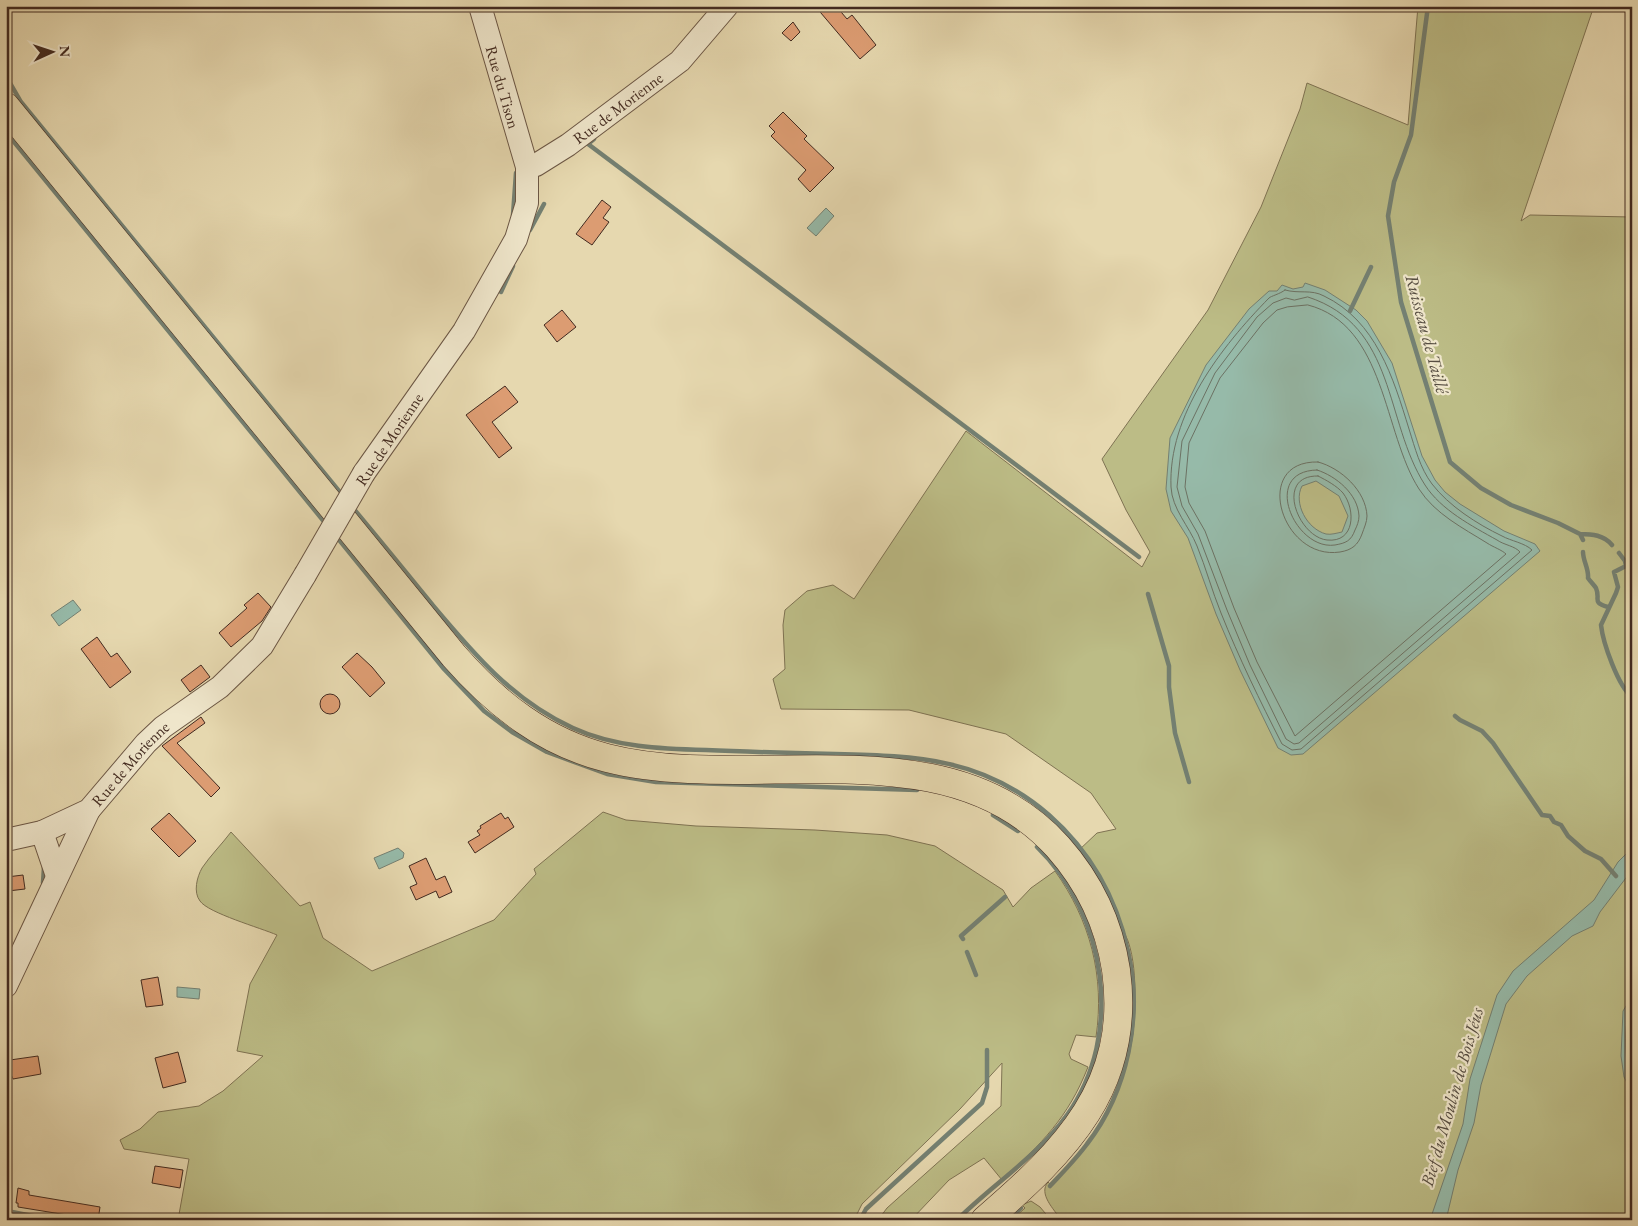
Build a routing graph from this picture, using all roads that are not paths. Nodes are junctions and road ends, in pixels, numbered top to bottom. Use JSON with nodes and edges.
{"nodes":[{"id":1,"x":480,"y":6,"type":"edge"},
{"id":2,"x":728,"y":6,"type":"edge"},
{"id":3,"x":6,"y":107,"type":"edge"},
{"id":4,"x":527,"y":167,"type":"junction"},
{"id":5,"x":89,"y":810,"type":"junction"},
{"id":6,"x":42,"y":832,"type":"junction"},
{"id":7,"x":6,"y":840,"type":"edge"},
{"id":8,"x":57,"y":876,"type":"junction"},
{"id":9,"x":6,"y":986,"type":"edge"},
{"id":10,"x":985,"y":1220,"type":"edge"}],
"edges":[{"from":1,"to":4,"type":"street","name":"Rue du Tison"},
{"from":2,"to":4,"type":"street","name":"Rue de Morienne"},
{"from":3,"to":10,"type":"main road"},
{"from":4,"to":5,"type":"street","name":"Rue de Morienne","bridge":true},
{"from":5,"to":6,"type":"street","name":"Rue de Morienne"},
{"from":5,"to":8,"type":"street"},
{"from":6,"to":7,"type":"street","name":"Rue de Morienne"},
{"from":6,"to":8,"type":"street"},
{"from":8,"to":9,"type":"street"}]}
